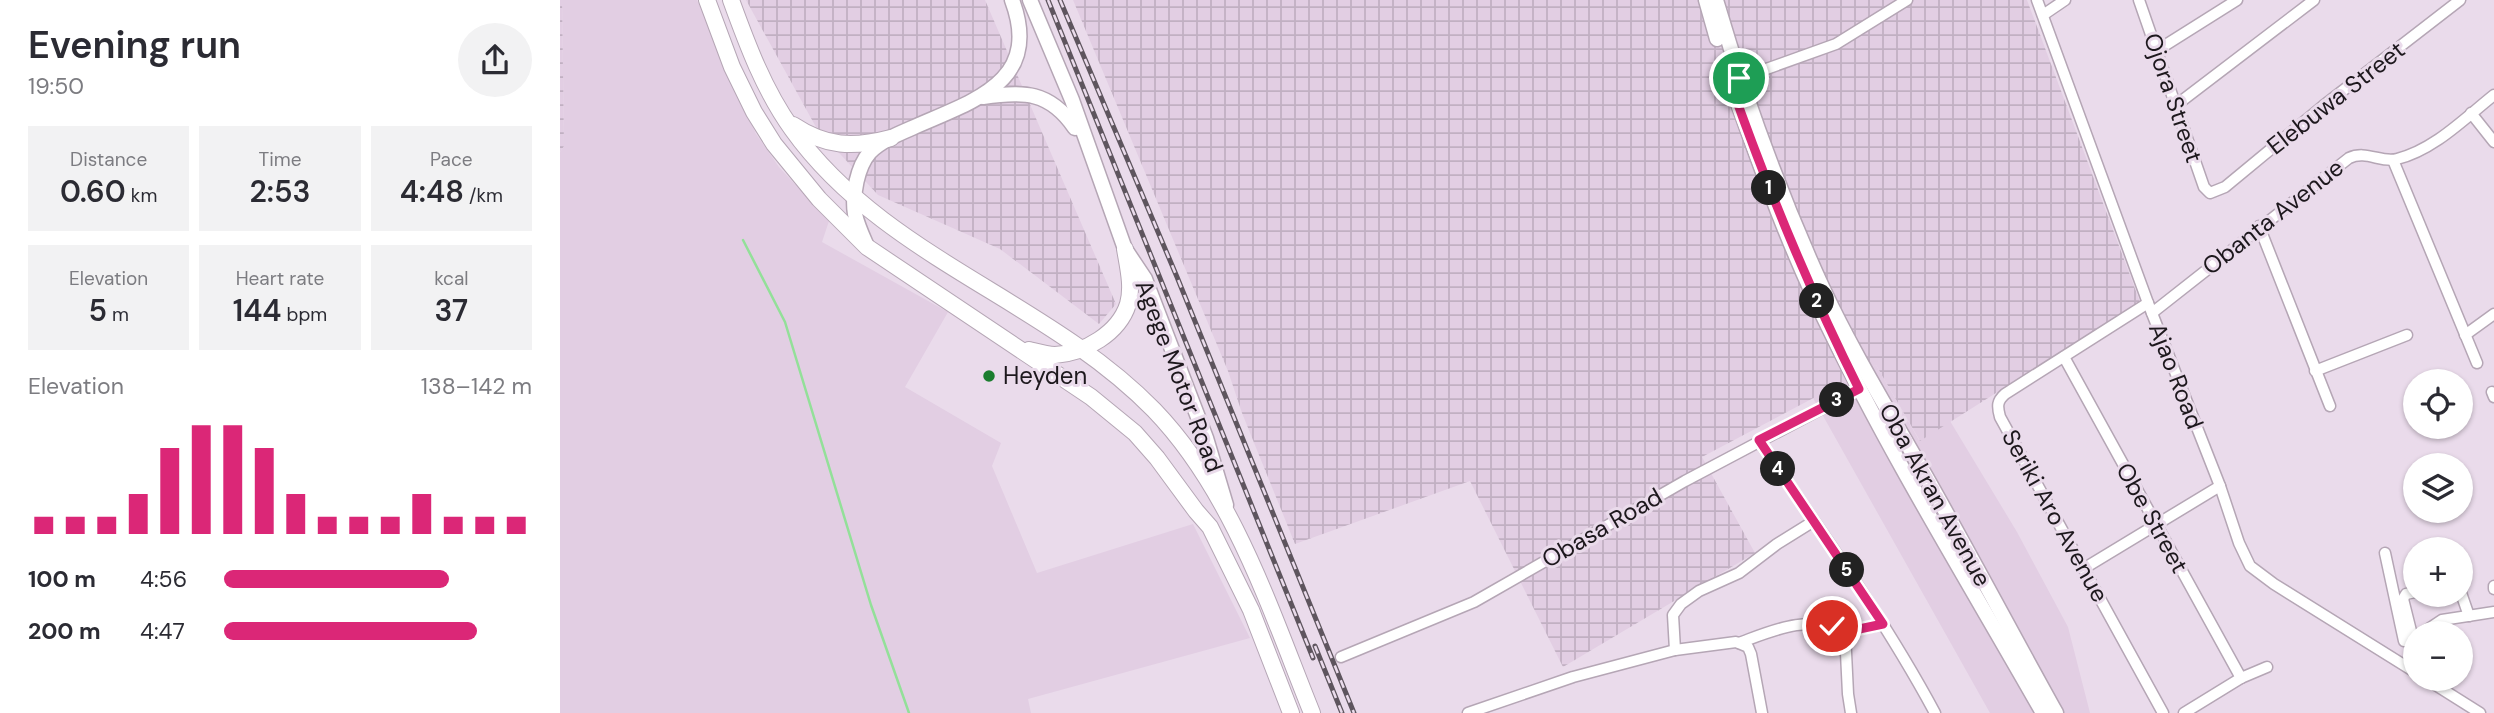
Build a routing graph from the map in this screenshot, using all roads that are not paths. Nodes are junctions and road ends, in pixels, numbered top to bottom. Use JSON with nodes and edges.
{"nodes":[{"id":1,"x":707,"y":0,"type":"edge"},
{"id":2,"x":731,"y":0,"type":"edge"},
{"id":3,"x":1012,"y":0,"type":"edge"},
{"id":4,"x":1030,"y":0,"type":"edge"},
{"id":5,"x":1706,"y":0,"type":"edge"},
{"id":6,"x":1716,"y":0,"type":"edge"},
{"id":7,"x":1907,"y":0,"type":"edge"},
{"id":8,"x":2037,"y":0,"type":"edge"},
{"id":9,"x":2065,"y":0,"type":"edge"},
{"id":10,"x":2139,"y":0,"type":"edge"},
{"id":11,"x":2237,"y":0,"type":"edge"},
{"id":12,"x":2314,"y":0,"type":"edge"},
{"id":13,"x":2460,"y":0,"type":"edge"},
{"id":14,"x":2043,"y":15,"type":"junction"},
{"id":15,"x":2156,"y":51,"type":"junction"},
{"id":16,"x":1734,"y":80,"type":"junction"},
{"id":17,"x":2494,"y":95,"type":"edge"},
{"id":18,"x":981,"y":97,"type":"junction"},
{"id":19,"x":2175,"y":106,"type":"junction"},
{"id":20,"x":2471,"y":113,"type":"junction"},
{"id":21,"x":785,"y":118,"type":"junction"},
{"id":22,"x":891,"y":138,"type":"junction"},
{"id":23,"x":2494,"y":142,"type":"edge"},
{"id":24,"x":1086,"y":145,"type":"junction"},
{"id":25,"x":2393,"y":160,"type":"junction"},
{"id":26,"x":2210,"y":193,"type":"joint"},
{"id":27,"x":855,"y":198,"type":"junction"},
{"id":28,"x":2259,"y":226,"type":"junction"},
{"id":29,"x":867,"y":247,"type":"junction"},
{"id":30,"x":1125,"y":249,"type":"junction"},
{"id":31,"x":2150,"y":308,"type":"junction"},
{"id":32,"x":2494,"y":314,"type":"edge"},
{"id":33,"x":2407,"y":335,"type":"dead end"},
{"id":34,"x":2465,"y":335,"type":"junction"},
{"id":35,"x":1018,"y":348,"type":"junction"},
{"id":36,"x":1083,"y":349,"type":"junction"},
{"id":37,"x":2064,"y":357,"type":"junction"},
{"id":38,"x":2477,"y":363,"type":"dead end"},
{"id":39,"x":2315,"y":372,"type":"junction"},
{"id":40,"x":1859,"y":389,"type":"junction"},
{"id":41,"x":2330,"y":406,"type":"dead end"},
{"id":42,"x":1759,"y":440,"type":"junction"},
{"id":43,"x":2220,"y":486,"type":"junction"},
{"id":44,"x":1228,"y":513,"type":"junction"},
{"id":45,"x":1814,"y":521,"type":"junction"},
{"id":46,"x":2155,"y":525,"type":"junction"},
{"id":47,"x":2385,"y":553,"type":"dead end"},
{"id":48,"x":2084,"y":569,"type":"junction"},
{"id":49,"x":2466,"y":607,"type":"edge"},
{"id":50,"x":2494,"y":612,"type":"edge"},
{"id":51,"x":2469,"y":616,"type":"junction"},
{"id":52,"x":2440,"y":621,"type":"edge"},
{"id":53,"x":1883,"y":624,"type":"junction"},
{"id":54,"x":1845,"y":632,"type":"junction"},
{"id":55,"x":2403,"y":638,"type":"edge"},
{"id":56,"x":1739,"y":643,"type":"junction"},
{"id":57,"x":1675,"y":650,"type":"junction"},
{"id":58,"x":1341,"y":657,"type":"dead end"},
{"id":59,"x":2403,"y":665,"type":"edge"},
{"id":60,"x":2267,"y":667,"type":"dead end"},
{"id":61,"x":2241,"y":678,"type":"junction"},
{"id":62,"x":2445,"y":691,"type":"edge"},
{"id":63,"x":1489,"y":710,"type":"edge"},
{"id":64,"x":1291,"y":713,"type":"edge"},
{"id":65,"x":1312,"y":713,"type":"edge"},
{"id":66,"x":1468,"y":713,"type":"edge"},
{"id":67,"x":1762,"y":713,"type":"edge"},
{"id":68,"x":1851,"y":713,"type":"edge"},
{"id":69,"x":1935,"y":713,"type":"edge"},
{"id":70,"x":2043,"y":713,"type":"edge"},
{"id":71,"x":2056,"y":713,"type":"edge"},
{"id":72,"x":2163,"y":713,"type":"edge"},
{"id":73,"x":2184,"y":713,"type":"edge"},
{"id":74,"x":2480,"y":713,"type":"edge"}],
"edges":[{"from":1,"to":29,"type":"highway"},
{"from":2,"to":21,"type":"highway"},
{"from":3,"to":18,"type":"main road"},
{"from":4,"to":24,"type":"main road","name":"Agege Motor Road"},
{"from":5,"to":16,"type":"main road","name":"Oba Akran Avenue"},
{"from":6,"to":16,"type":"main road","name":"Oba Akran Avenue"},
{"from":7,"to":16,"type":"street"},
{"from":8,"to":14,"type":"street","name":"Ajao Road"},
{"from":9,"to":14,"type":"street"},
{"from":10,"to":15,"type":"street","name":"Ojora Street"},
{"from":11,"to":15,"type":"street"},
{"from":12,"to":19,"type":"street"},
{"from":13,"to":26,"type":"street","name":"Elebuwa Street"},
{"from":14,"to":31,"type":"street","name":"Ajao Road"},
{"from":15,"to":19,"type":"street","name":"Ojora Street"},
{"from":16,"to":40,"type":"main road","name":"Oba Akran Avenue"},
{"from":16,"to":71,"type":"main road","name":"Oba Akran Avenue"},
{"from":17,"to":20,"type":"street","name":"Obanta Avenue"},
{"from":18,"to":22,"type":"main road"},
{"from":18,"to":24,"type":"main road"},
{"from":19,"to":26,"type":"street","name":"Ojora Street"},
{"from":20,"to":23,"type":"street"},
{"from":20,"to":25,"type":"street","name":"Obanta Avenue"},
{"from":21,"to":22,"type":"highway"},
{"from":21,"to":27,"type":"highway"},
{"from":22,"to":27,"type":"main road"},
{"from":24,"to":30,"type":"main road","name":"Agege Motor Road"},
{"from":25,"to":28,"type":"street","name":"Obanta Avenue"},
{"from":25,"to":34,"type":"street"},
{"from":27,"to":29,"type":"main road"},
{"from":27,"to":36,"type":"highway"},
{"from":28,"to":31,"type":"street","name":"Obanta Avenue"},
{"from":28,"to":39,"type":"street"},
{"from":29,"to":35,"type":"highway"},
{"from":30,"to":36,"type":"highway"},
{"from":30,"to":44,"type":"main road","name":"Agege Motor Road"},
{"from":31,"to":37,"type":"street","name":"Seriki Aro Avenue"},
{"from":31,"to":43,"type":"street","name":"Ajao Road"},
{"from":32,"to":34,"type":"street"},
{"from":33,"to":39,"type":"street"},
{"from":34,"to":38,"type":"street"},
{"from":35,"to":36,"type":"highway"},
{"from":35,"to":64,"type":"highway"},
{"from":36,"to":44,"type":"highway"},
{"from":37,"to":46,"type":"street","name":"Obe Street"},
{"from":37,"to":48,"type":"street","name":"Seriki Aro Avenue"},
{"from":39,"to":41,"type":"street"},
{"from":40,"to":42,"type":"street","name":"Obasa Road"},
{"from":40,"to":70,"type":"main road","name":"Oba Akran Avenue"},
{"from":42,"to":45,"type":"street"},
{"from":42,"to":58,"type":"street","name":"Obasa Road"},
{"from":43,"to":46,"type":"street"},
{"from":43,"to":59,"type":"street","name":"Ajao Road"},
{"from":44,"to":65,"type":"highway","name":"Agege Motor Road"},
{"from":45,"to":53,"type":"street"},
{"from":45,"to":57,"type":"street"},
{"from":46,"to":48,"type":"street"},
{"from":46,"to":61,"type":"street","name":"Obe Street"},
{"from":47,"to":55,"type":"street"},
{"from":48,"to":72,"type":"street","name":"Seriki Aro Avenue"},
{"from":49,"to":51,"type":"street"},
{"from":50,"to":51,"type":"street"},
{"from":51,"to":52,"type":"street"},
{"from":53,"to":54,"type":"street"},
{"from":53,"to":69,"type":"street"},
{"from":54,"to":56,"type":"street"},
{"from":54,"to":68,"type":"street"},
{"from":56,"to":57,"type":"street"},
{"from":56,"to":67,"type":"street"},
{"from":57,"to":63,"type":"street"},
{"from":60,"to":61,"type":"street"},
{"from":61,"to":73,"type":"street"},
{"from":62,"to":74,"type":"street"},
{"from":63,"to":66,"type":"street"}]}
